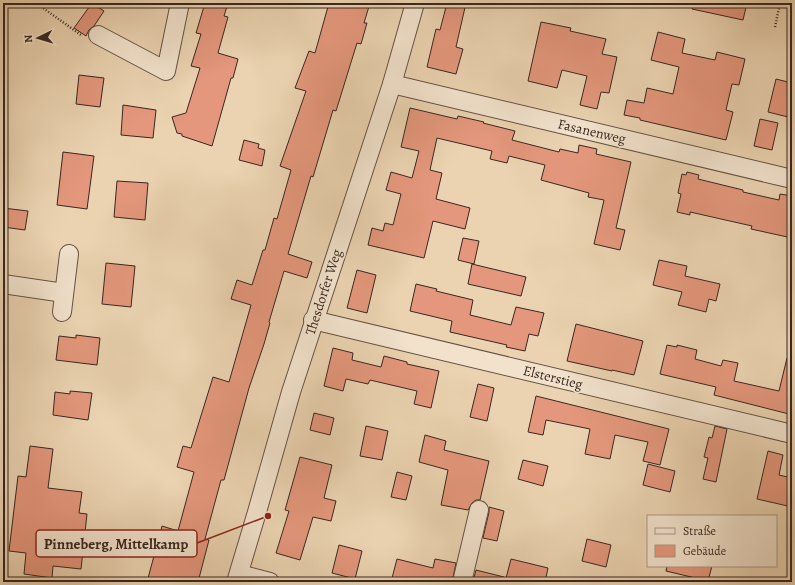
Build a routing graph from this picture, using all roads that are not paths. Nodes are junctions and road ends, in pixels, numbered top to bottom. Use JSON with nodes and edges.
{"nodes":[{"id":1,"x":180,"y":3,"type":"edge"},
{"id":2,"x":415,"y":3,"type":"edge"},
{"id":3,"x":98,"y":36,"type":"dead end"},
{"id":4,"x":392,"y":84,"type":"junction"},
{"id":5,"x":792,"y":179,"type":"edge"},
{"id":6,"x":69,"y":254,"type":"dead end"},
{"id":7,"x":3,"y":284,"type":"edge"},
{"id":8,"x":64,"y":293,"type":"junction"},
{"id":9,"x":62,"y":312,"type":"dead end"},
{"id":10,"x":314,"y":320,"type":"junction"},
{"id":11,"x":792,"y":434,"type":"edge"},
{"id":12,"x":479,"y":510,"type":"dead end"},
{"id":13,"x":238,"y":578,"type":"edge"},
{"id":14,"x":270,"y":582,"type":"edge"},
{"id":15,"x":462,"y":582,"type":"edge"}],
"edges":[{"from":1,"to":3,"type":"street"},
{"from":2,"to":4,"type":"street","name":"Thesdorfer Weg"},
{"from":4,"to":5,"type":"street","name":"Fasanenweg"},
{"from":4,"to":10,"type":"street","name":"Thesdorfer Weg"},
{"from":6,"to":8,"type":"street"},
{"from":7,"to":8,"type":"street"},
{"from":8,"to":9,"type":"street"},
{"from":10,"to":11,"type":"street","name":"Elsterstieg"},
{"from":10,"to":13,"type":"street","name":"Thesdorfer Weg"},
{"from":12,"to":15,"type":"street"},
{"from":13,"to":14,"type":"street"}]}
